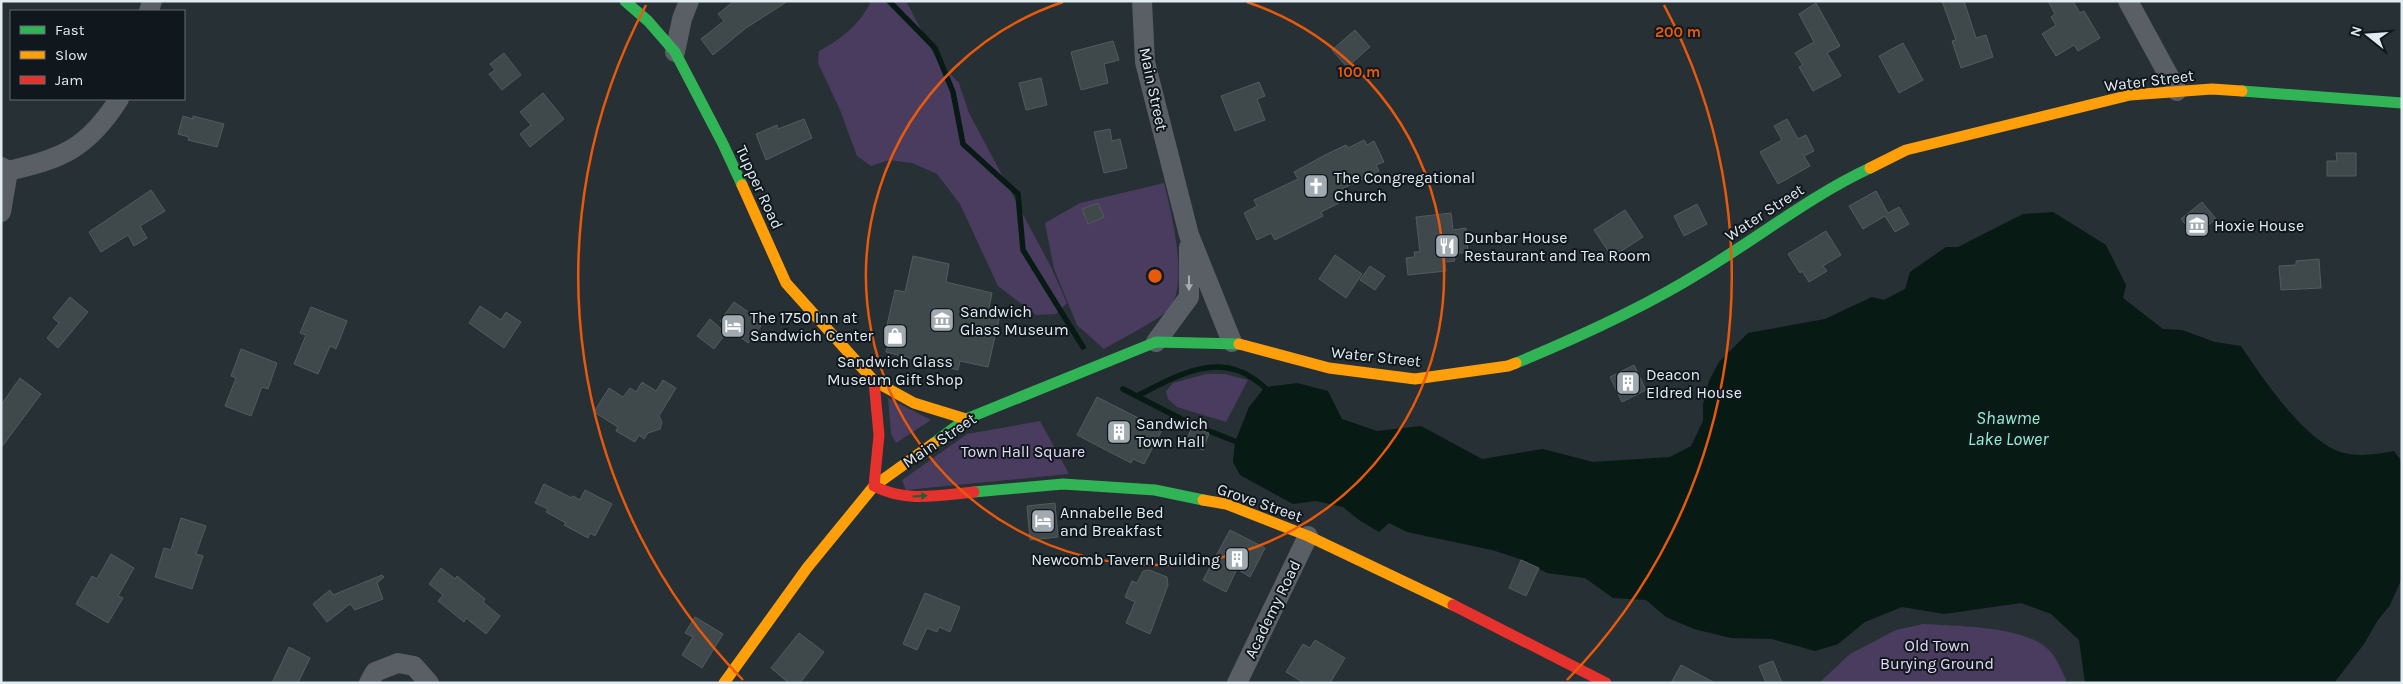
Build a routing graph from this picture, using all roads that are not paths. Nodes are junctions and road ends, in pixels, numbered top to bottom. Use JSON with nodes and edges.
{"nodes":[{"id":1,"x":625,"y":1,"type":"edge"},
{"id":2,"x":689,"y":1,"type":"edge"},
{"id":3,"x":1142,"y":1,"type":"edge"},
{"id":4,"x":2128,"y":1,"type":"edge"},
{"id":5,"x":675,"y":52,"type":"junction"},
{"id":6,"x":2177,"y":91,"type":"junction"},
{"id":7,"x":118,"y":100,"type":"edge"},
{"id":8,"x":2402,"y":103,"type":"edge"},
{"id":9,"x":4,"y":169,"type":"edge"},
{"id":10,"x":1,"y":212,"type":"edge"},
{"id":11,"x":1189,"y":235,"type":"junction"},
{"id":12,"x":1156,"y":342,"type":"junction"},
{"id":13,"x":1232,"y":342,"type":"junction"},
{"id":14,"x":874,"y":381,"type":"junction"},
{"id":15,"x":966,"y":419,"type":"junction"},
{"id":16,"x":874,"y":486,"type":"junction"},
{"id":17,"x":1308,"y":536,"type":"junction"},
{"id":18,"x":368,"y":683,"type":"edge"},
{"id":19,"x":429,"y":683,"type":"edge"},
{"id":20,"x":724,"y":683,"type":"edge"},
{"id":21,"x":1236,"y":683,"type":"edge"},
{"id":22,"x":1606,"y":683,"type":"edge"}],
"edges":[{"from":1,"to":5,"type":"main road","name":"Tupper Road"},
{"from":2,"to":5,"type":"street"},
{"from":3,"to":11,"type":"street","name":"Main Street"},
{"from":4,"to":6,"type":"street"},
{"from":5,"to":14,"type":"main road","name":"Tupper Road"},
{"from":6,"to":8,"type":"main road","name":"Water Street"},
{"from":6,"to":13,"type":"main road","name":"Water Street"},
{"from":7,"to":9,"type":"street"},
{"from":9,"to":10,"type":"street"},
{"from":11,"to":12,"type":"street","name":"Main Street","one_way":true},
{"from":11,"to":13,"type":"street","name":"Main Street"},
{"from":12,"to":13,"type":"main road","name":"Water Street"},
{"from":12,"to":15,"type":"main road","name":"Main Street"},
{"from":14,"to":15,"type":"main road","name":"Tupper Road"},
{"from":14,"to":16,"type":"main road"},
{"from":15,"to":16,"type":"main road","name":"Main Street"},
{"from":16,"to":17,"type":"main road","name":"Grove Street","one_way":true},
{"from":16,"to":20,"type":"main road","name":"Main Street"},
{"from":17,"to":21,"type":"street","name":"Academy Road"},
{"from":17,"to":22,"type":"main road","name":"Grove Street"},
{"from":18,"to":19,"type":"street"}]}
